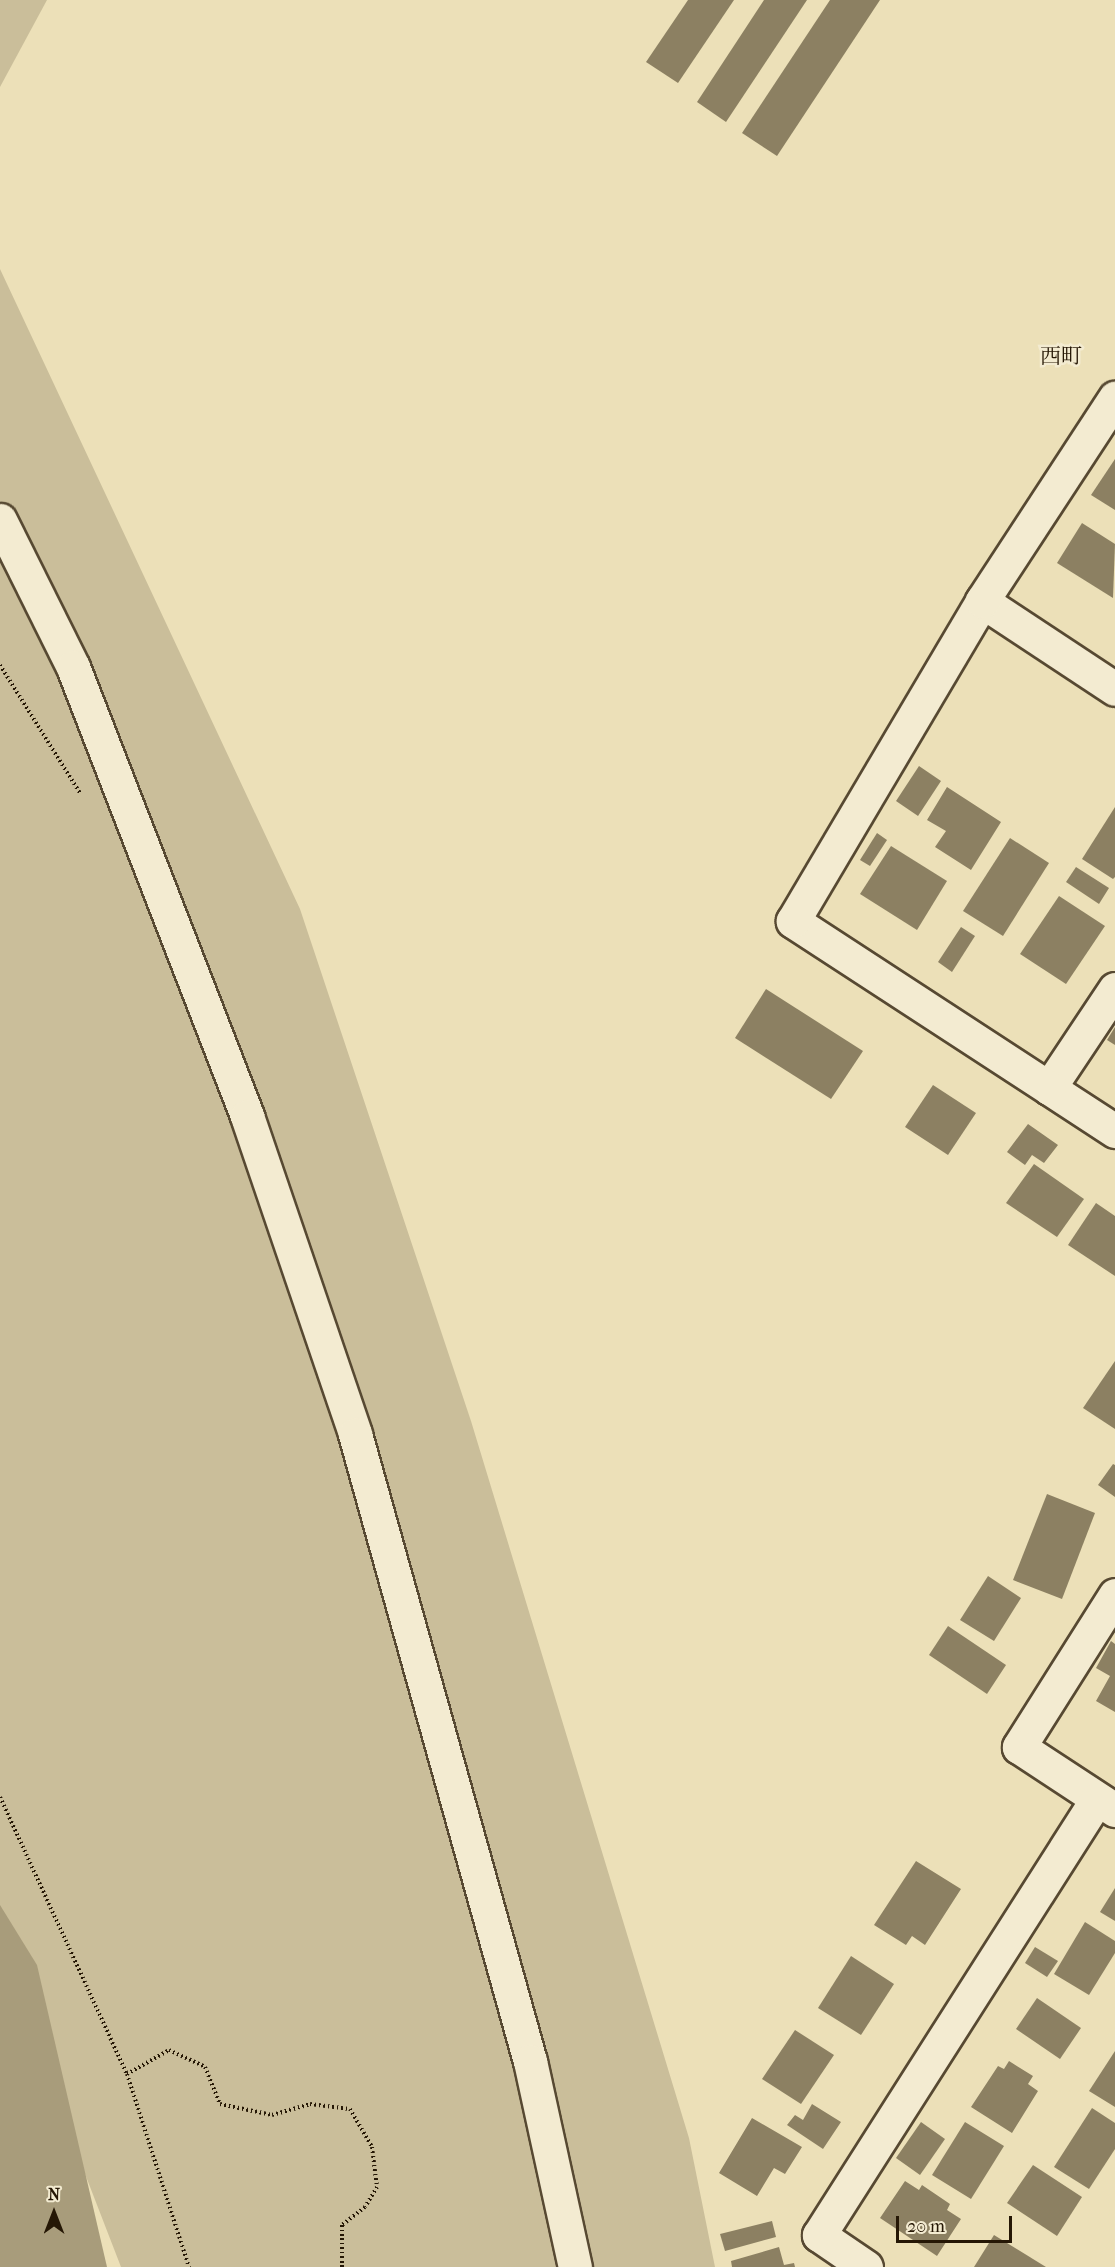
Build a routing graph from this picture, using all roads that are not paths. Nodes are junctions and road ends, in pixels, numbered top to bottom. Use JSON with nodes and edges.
{"nodes":[{"id":1,"x":1115,"y":398,"type":"edge"},
{"id":2,"x":0,"y":520,"type":"edge"},
{"id":3,"x":982,"y":601,"type":"junction"},
{"id":4,"x":1115,"y":689,"type":"edge"},
{"id":5,"x":1115,"y":989,"type":"edge"},
{"id":6,"x":1049,"y":1088,"type":"junction"},
{"id":7,"x":1115,"y":1131,"type":"edge"},
{"id":8,"x":1115,"y":1595,"type":"edge"},
{"id":9,"x":1106,"y":1804,"type":"edge"},
{"id":10,"x":575,"y":2267,"type":"edge"},
{"id":11,"x":866,"y":2267,"type":"edge"}],
"edges":[{"from":1,"to":3,"type":"street"},
{"from":2,"to":10,"type":"street"},
{"from":3,"to":4,"type":"street"},
{"from":3,"to":6,"type":"street"},
{"from":5,"to":6,"type":"street"},
{"from":6,"to":7,"type":"street"},
{"from":8,"to":9,"type":"street"},
{"from":9,"to":11,"type":"street"}]}
